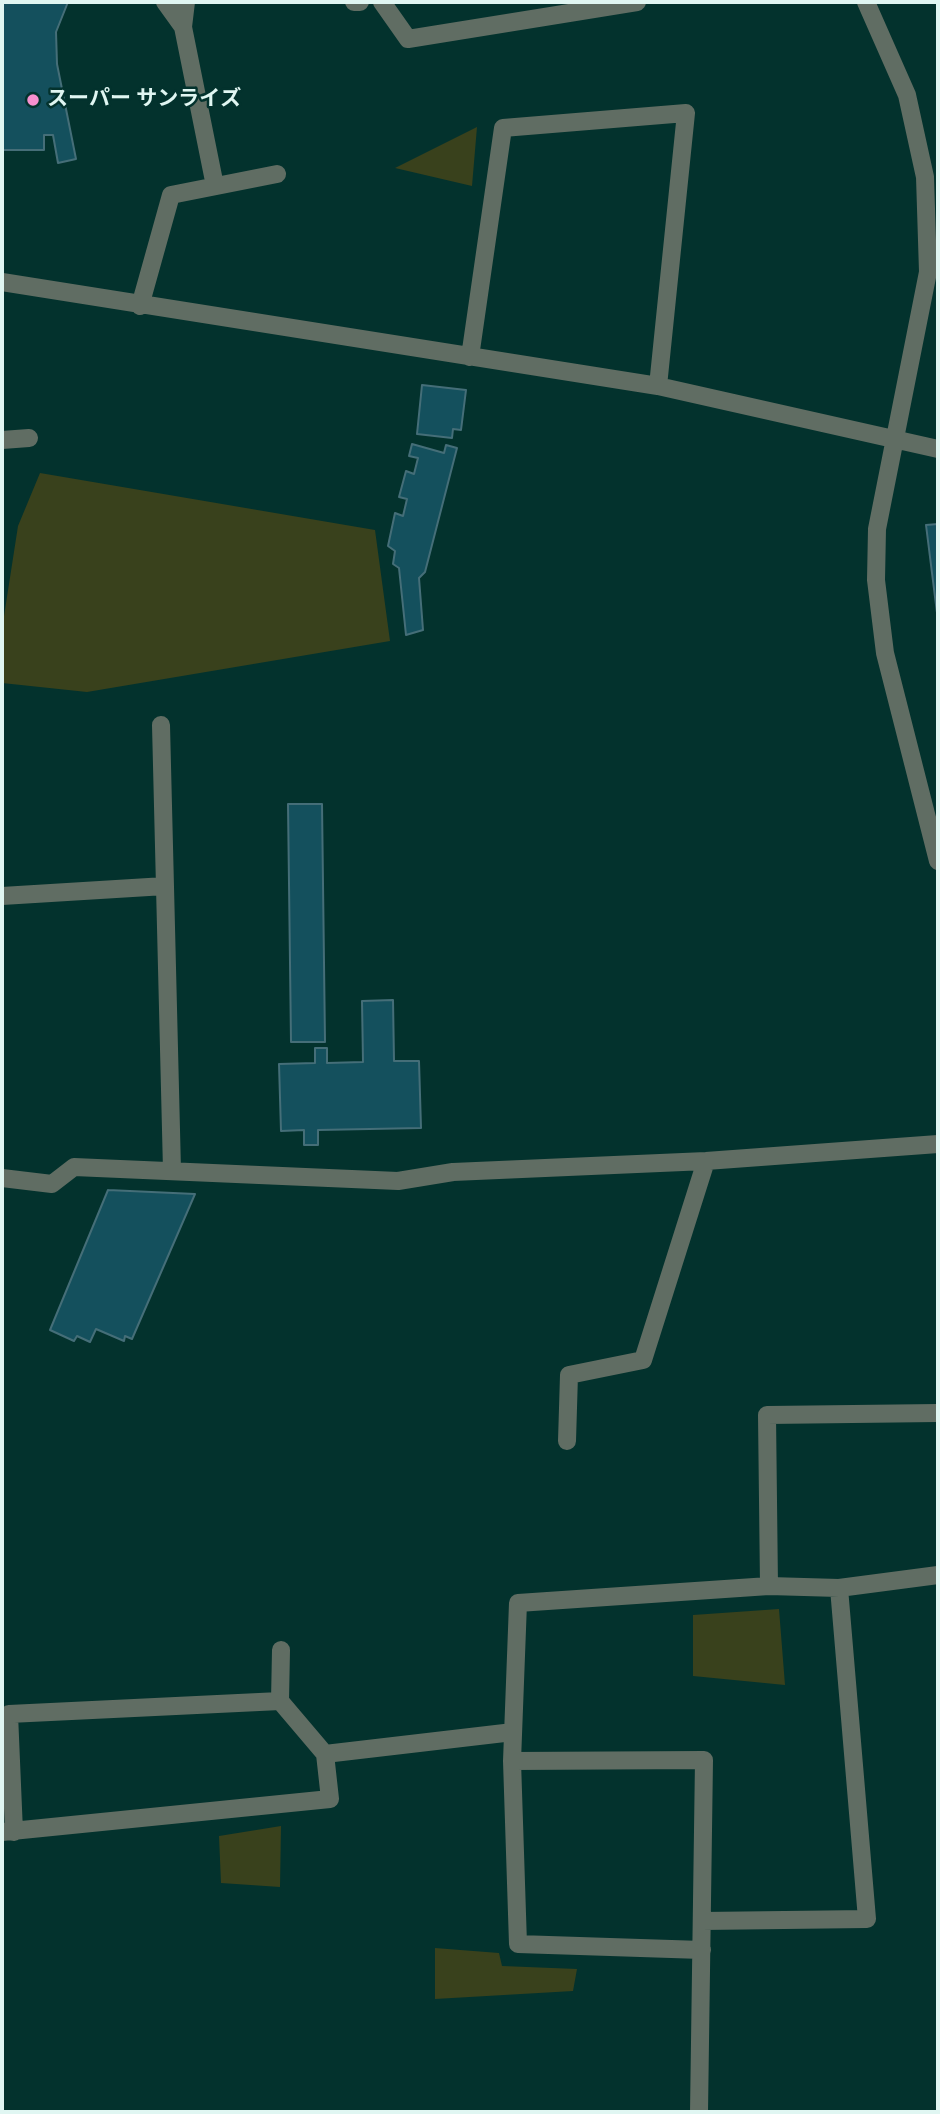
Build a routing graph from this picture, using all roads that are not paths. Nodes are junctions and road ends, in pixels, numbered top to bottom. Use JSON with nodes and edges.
{"nodes":[{"id":1,"x":165,"y":2,"type":"edge"},
{"id":2,"x":186,"y":2,"type":"edge"},
{"id":3,"x":354,"y":2,"type":"edge"},
{"id":4,"x":360,"y":2,"type":"edge"},
{"id":5,"x":382,"y":2,"type":"edge"},
{"id":6,"x":637,"y":2,"type":"edge"},
{"id":7,"x":866,"y":2,"type":"edge"},
{"id":8,"x":183,"y":27,"type":"junction"},
{"id":9,"x":277,"y":174,"type":"dead end"},
{"id":10,"x":215,"y":186,"type":"junction"},
{"id":11,"x":2,"y":282,"type":"edge"},
{"id":12,"x":141,"y":306,"type":"junction"},
{"id":13,"x":470,"y":357,"type":"junction"},
{"id":14,"x":658,"y":386,"type":"junction"},
{"id":15,"x":29,"y":438,"type":"dead end"},
{"id":16,"x":894,"y":438,"type":"junction"},
{"id":17,"x":2,"y":440,"type":"edge"},
{"id":18,"x":938,"y":449,"type":"edge"},
{"id":19,"x":161,"y":725,"type":"dead end"},
{"id":20,"x":938,"y":861,"type":"edge"},
{"id":21,"x":165,"y":887,"type":"junction"},
{"id":22,"x":2,"y":896,"type":"edge"},
{"id":23,"x":938,"y":1144,"type":"edge"},
{"id":24,"x":706,"y":1161,"type":"junction"},
{"id":25,"x":172,"y":1170,"type":"junction"},
{"id":26,"x":2,"y":1178,"type":"edge"},
{"id":27,"x":938,"y":1413,"type":"edge"},
{"id":28,"x":567,"y":1441,"type":"dead end"},
{"id":29,"x":938,"y":1575,"type":"edge"},
{"id":30,"x":769,"y":1586,"type":"junction"},
{"id":31,"x":839,"y":1588,"type":"junction"},
{"id":32,"x":281,"y":1650,"type":"dead end"},
{"id":33,"x":281,"y":1700,"type":"junction"},
{"id":34,"x":513,"y":1732,"type":"junction"},
{"id":35,"x":325,"y":1754,"type":"junction"},
{"id":36,"x":512,"y":1761,"type":"junction"},
{"id":37,"x":8,"y":1832,"type":"edge"},
{"id":38,"x":702,"y":1921,"type":"junction"},
{"id":39,"x":702,"y":1950,"type":"junction"},
{"id":40,"x":699,"y":2112,"type":"edge"}],
"edges":[{"from":1,"to":8,"type":"street"},
{"from":2,"to":8,"type":"street"},
{"from":3,"to":4,"type":"street"},
{"from":5,"to":6,"type":"street"},
{"from":7,"to":16,"type":"street"},
{"from":8,"to":10,"type":"street"},
{"from":9,"to":10,"type":"street"},
{"from":10,"to":12,"type":"street"},
{"from":11,"to":12,"type":"street"},
{"from":12,"to":13,"type":"street"},
{"from":13,"to":14,"type":"street"},
{"from":13,"to":14,"type":"street"},
{"from":14,"to":16,"type":"street"},
{"from":15,"to":17,"type":"street"},
{"from":16,"to":18,"type":"street"},
{"from":16,"to":20,"type":"street"},
{"from":19,"to":21,"type":"street"},
{"from":21,"to":22,"type":"street"},
{"from":21,"to":25,"type":"street"},
{"from":23,"to":24,"type":"street"},
{"from":24,"to":25,"type":"street"},
{"from":24,"to":28,"type":"street"},
{"from":25,"to":26,"type":"street"},
{"from":27,"to":30,"type":"street"},
{"from":29,"to":31,"type":"street"},
{"from":30,"to":31,"type":"street"},
{"from":30,"to":34,"type":"street"},
{"from":31,"to":38,"type":"street"},
{"from":32,"to":33,"type":"street"},
{"from":33,"to":35,"type":"street"},
{"from":33,"to":37,"type":"street"},
{"from":34,"to":35,"type":"street"},
{"from":34,"to":36,"type":"street"},
{"from":35,"to":37,"type":"street"},
{"from":36,"to":38,"type":"street"},
{"from":36,"to":39,"type":"street"},
{"from":38,"to":39,"type":"street"},
{"from":39,"to":40,"type":"street"}]}
